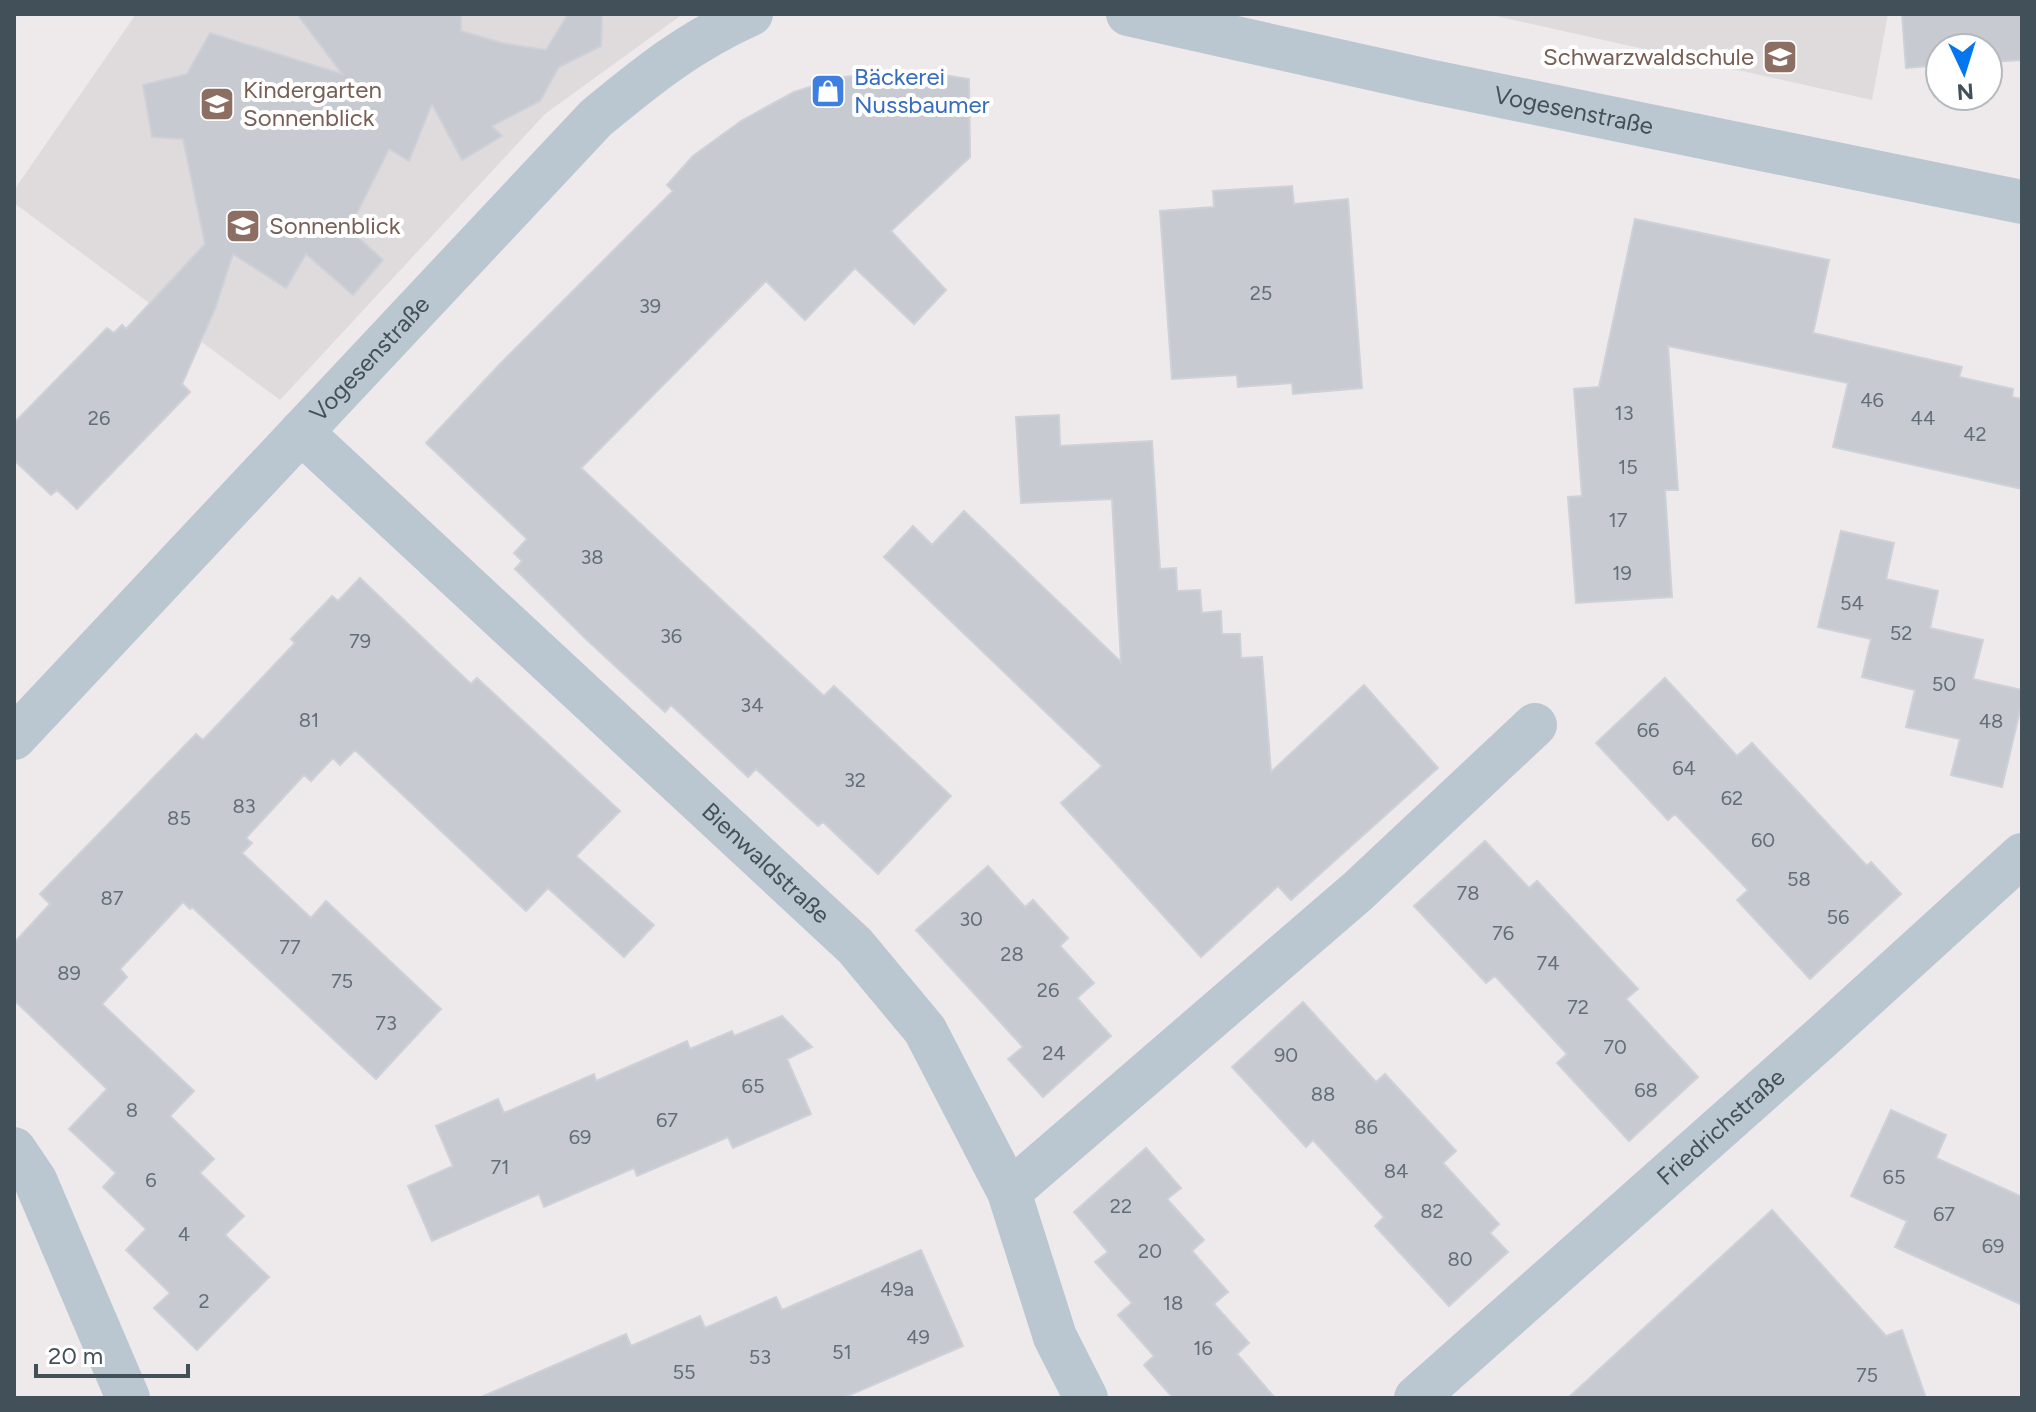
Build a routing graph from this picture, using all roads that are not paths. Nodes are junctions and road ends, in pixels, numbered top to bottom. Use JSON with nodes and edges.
{"nodes":[{"id":1,"x":751,"y":14,"type":"edge"},
{"id":2,"x":1128,"y":14,"type":"edge"},
{"id":3,"x":2022,"y":202,"type":"edge"},
{"id":4,"x":301,"y":432,"type":"junction"},
{"id":5,"x":1535,"y":725,"type":"dead end"},
{"id":6,"x":14,"y":738,"type":"edge"},
{"id":7,"x":2022,"y":855,"type":"edge"},
{"id":8,"x":14,"y":1149,"type":"edge"},
{"id":9,"x":1009,"y":1192,"type":"junction"},
{"id":10,"x":128,"y":1398,"type":"edge"},
{"id":11,"x":1086,"y":1398,"type":"edge"},
{"id":12,"x":1416,"y":1398,"type":"edge"}],
"edges":[{"from":1,"to":4,"type":"street","name":"Vogesenstraße"},
{"from":2,"to":3,"type":"street","name":"Vogesenstraße"},
{"from":4,"to":6,"type":"street","name":"Vogesenstraße"},
{"from":4,"to":9,"type":"street","name":"Bienwaldstraße"},
{"from":5,"to":9,"type":"street"},
{"from":7,"to":12,"type":"street","name":"Friedrichstraße"},
{"from":8,"to":10,"type":"street"},
{"from":9,"to":11,"type":"street","name":"Bienwaldstraße"}]}
